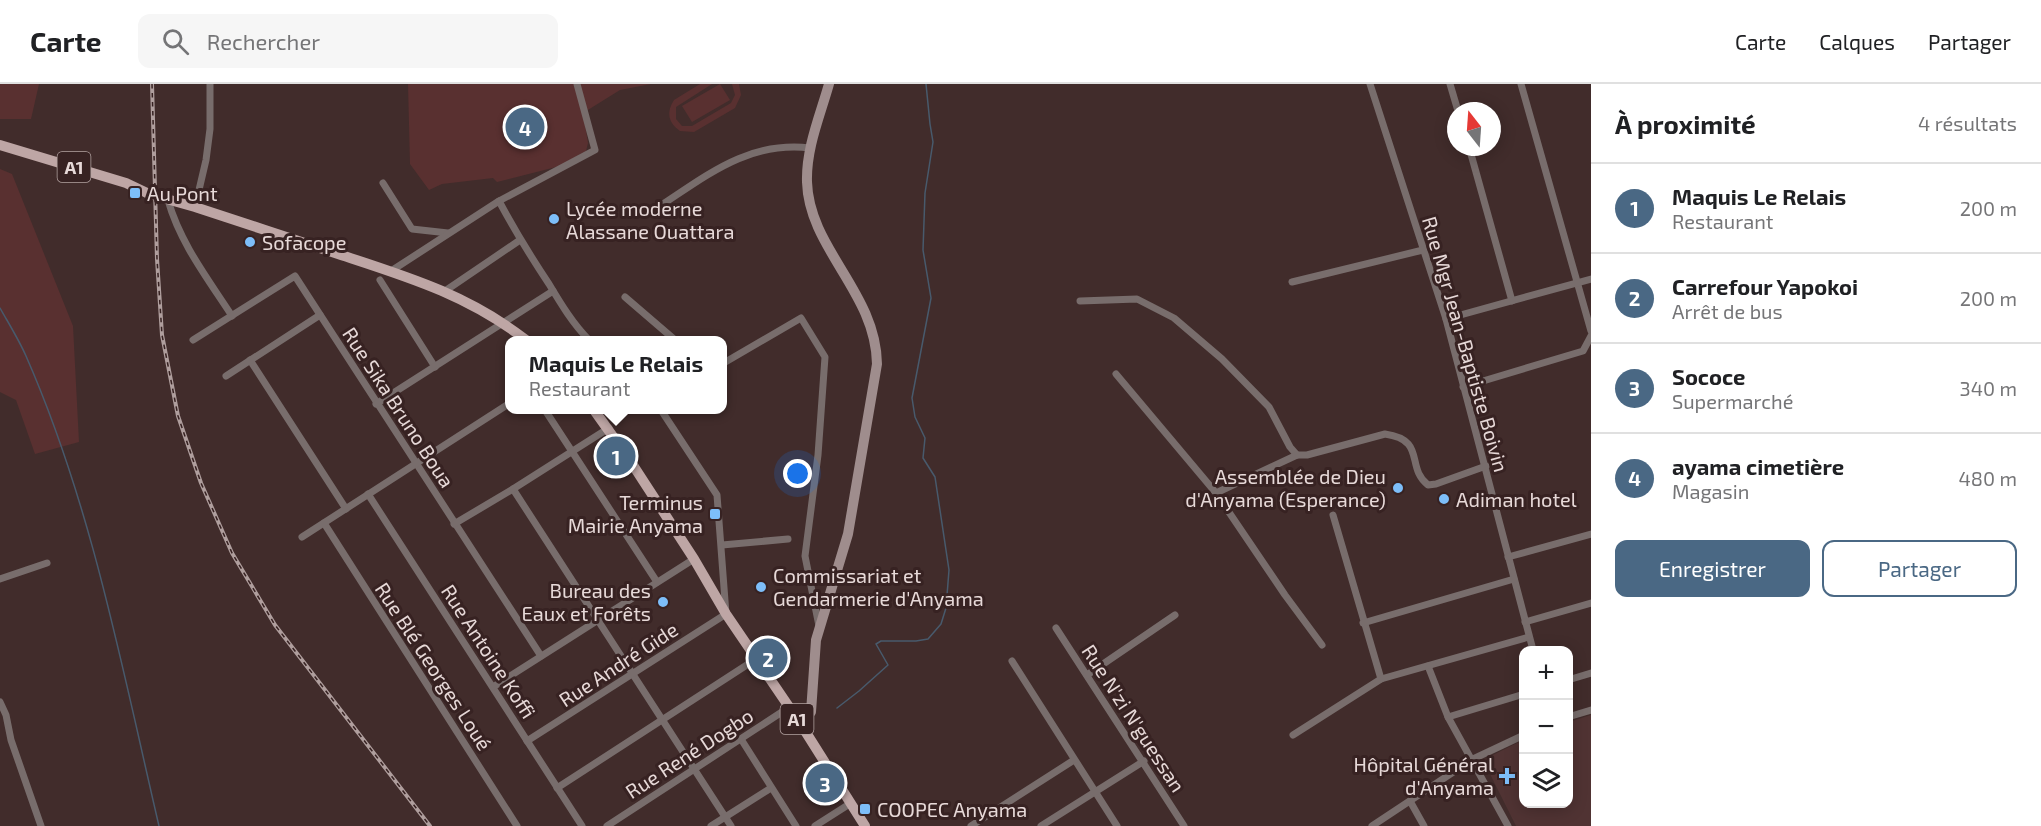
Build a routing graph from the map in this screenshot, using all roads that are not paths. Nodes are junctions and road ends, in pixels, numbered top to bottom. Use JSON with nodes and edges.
{"nodes":[{"id":1,"x":210,"y":84,"type":"edge"},
{"id":2,"x":577,"y":84,"type":"edge"},
{"id":3,"x":829,"y":84,"type":"edge"},
{"id":4,"x":1370,"y":84,"type":"edge"},
{"id":5,"x":1450,"y":84,"type":"edge"},
{"id":6,"x":1521,"y":84,"type":"edge"},
{"id":7,"x":1455,"y":102,"type":"edge"},
{"id":8,"x":0,"y":145,"type":"edge"},
{"id":9,"x":810,"y":148,"type":"junction"},
{"id":10,"x":1472,"y":156,"type":"edge"},
{"id":11,"x":383,"y":183,"type":"dead end"},
{"id":12,"x":166,"y":199,"type":"junction"},
{"id":13,"x":498,"y":201,"type":"junction"},
{"id":14,"x":663,"y":204,"type":"dead end"},
{"id":15,"x":195,"y":207,"type":"junction"},
{"id":16,"x":448,"y":234,"type":"junction"},
{"id":17,"x":520,"y":240,"type":"junction"},
{"id":18,"x":1423,"y":250,"type":"junction"},
{"id":19,"x":391,"y":271,"type":"junction"},
{"id":20,"x":1591,"y":279,"type":"edge"},
{"id":21,"x":381,"y":280,"type":"dead end"},
{"id":22,"x":1292,"y":282,"type":"dead end"},
{"id":23,"x":1578,"y":283,"type":"junction"},
{"id":24,"x":445,"y":291,"type":"junction"},
{"id":25,"x":553,"y":291,"type":"junction"},
{"id":26,"x":625,"y":297,"type":"dead end"},
{"id":27,"x":1080,"y":301,"type":"dead end"},
{"id":28,"x":1512,"y":301,"type":"junction"},
{"id":29,"x":320,"y":315,"type":"junction"},
{"id":30,"x":232,"y":316,"type":"junction"},
{"id":31,"x":1446,"y":319,"type":"junction"},
{"id":32,"x":504,"y":323,"type":"junction"},
{"id":33,"x":1591,"y":331,"type":"edge"},
{"id":34,"x":521,"y":336,"type":"edge"},
{"id":35,"x":585,"y":336,"type":"edge"},
{"id":36,"x":670,"y":336,"type":"edge"},
{"id":37,"x":1591,"y":336,"type":"edge"},
{"id":38,"x":193,"y":340,"type":"dead end"},
{"id":39,"x":250,"y":360,"type":"junction"},
{"id":40,"x":727,"y":362,"type":"edge"},
{"id":41,"x":435,"y":367,"type":"junction"},
{"id":42,"x":1116,"y":374,"type":"dead end"},
{"id":43,"x":226,"y":376,"type":"dead end"},
{"id":44,"x":1463,"y":387,"type":"junction"},
{"id":45,"x":376,"y":404,"type":"junction"},
{"id":46,"x":505,"y":406,"type":"edge"},
{"id":47,"x":548,"y":414,"type":"edge"},
{"id":48,"x":597,"y":414,"type":"edge"},
{"id":49,"x":664,"y":414,"type":"edge"},
{"id":50,"x":609,"y":428,"type":"junction"},
{"id":51,"x":573,"y":451,"type":"junction"},
{"id":52,"x":1297,"y":456,"type":"junction"},
{"id":53,"x":416,"y":463,"type":"junction"},
{"id":54,"x":1486,"y":466,"type":"junction"},
{"id":55,"x":513,"y":489,"type":"junction"},
{"id":56,"x":1216,"y":493,"type":"junction"},
{"id":57,"x":368,"y":494,"type":"junction"},
{"id":58,"x":346,"y":509,"type":"junction"},
{"id":59,"x":1333,"y":515,"type":"dead end"},
{"id":60,"x":324,"y":523,"type":"junction"},
{"id":61,"x":454,"y":524,"type":"junction"},
{"id":62,"x":1591,"y":534,"type":"edge"},
{"id":63,"x":302,"y":537,"type":"dead end"},
{"id":64,"x":788,"y":539,"type":"dead end"},
{"id":65,"x":722,"y":545,"type":"junction"},
{"id":66,"x":1509,"y":557,"type":"junction"},
{"id":67,"x":694,"y":559,"type":"junction"},
{"id":68,"x":47,"y":563,"type":"dead end"},
{"id":69,"x":0,"y":579,"type":"edge"},
{"id":70,"x":1514,"y":579,"type":"junction"},
{"id":71,"x":657,"y":582,"type":"junction"},
{"id":72,"x":1591,"y":603,"type":"edge"},
{"id":73,"x":726,"y":614,"type":"junction"},
{"id":74,"x":1175,"y":615,"type":"dead end"},
{"id":75,"x":598,"y":620,"type":"junction"},
{"id":76,"x":1525,"y":622,"type":"junction"},
{"id":77,"x":1364,"y":623,"type":"junction"},
{"id":78,"x":819,"y":627,"type":"junction"},
{"id":79,"x":1056,"y":628,"type":"dead end"},
{"id":80,"x":1529,"y":637,"type":"junction"},
{"id":81,"x":1322,"y":645,"type":"dead end"},
{"id":82,"x":1532,"y":646,"type":"edge"},
{"id":83,"x":541,"y":656,"type":"junction"},
{"id":84,"x":756,"y":659,"type":"junction"},
{"id":85,"x":1012,"y":662,"type":"dead end"},
{"id":86,"x":1428,"y":666,"type":"junction"},
{"id":87,"x":1591,"y":673,"type":"edge"},
{"id":88,"x":633,"y":675,"type":"junction"},
{"id":89,"x":1087,"y":675,"type":"junction"},
{"id":90,"x":1381,"y":679,"type":"junction"},
{"id":91,"x":1573,"y":679,"type":"edge"},
{"id":92,"x":493,"y":687,"type":"junction"},
{"id":93,"x":1519,"y":696,"type":"edge"},
{"id":94,"x":0,"y":702,"type":"edge"},
{"id":95,"x":788,"y":708,"type":"junction"},
{"id":96,"x":1591,"y":710,"type":"edge"},
{"id":97,"x":1573,"y":716,"type":"edge"},
{"id":98,"x":1448,"y":717,"type":"junction"},
{"id":99,"x":662,"y":719,"type":"junction"},
{"id":100,"x":800,"y":723,"type":"junction"},
{"id":101,"x":1293,"y":735,"type":"dead end"},
{"id":102,"x":1519,"y":737,"type":"edge"},
{"id":103,"x":741,"y":739,"type":"junction"},
{"id":104,"x":527,"y":741,"type":"junction"},
{"id":105,"x":1473,"y":759,"type":"junction"},
{"id":106,"x":1074,"y":760,"type":"junction"},
{"id":107,"x":1144,"y":761,"type":"junction"},
{"id":108,"x":695,"y":769,"type":"junction"},
{"id":109,"x":557,"y":788,"type":"junction"},
{"id":110,"x":771,"y":788,"type":"junction"},
{"id":111,"x":1095,"y":793,"type":"junction"},
{"id":112,"x":1410,"y":801,"type":"junction"},
{"id":113,"x":851,"y":802,"type":"junction"},
{"id":114,"x":725,"y":817,"type":"junction"},
{"id":115,"x":41,"y":826,"type":"edge"},
{"id":116,"x":517,"y":826,"type":"edge"},
{"id":117,"x":582,"y":826,"type":"edge"},
{"id":118,"x":607,"y":826,"type":"edge"},
{"id":119,"x":711,"y":826,"type":"edge"},
{"id":120,"x":731,"y":826,"type":"edge"},
{"id":121,"x":796,"y":826,"type":"edge"},
{"id":122,"x":815,"y":826,"type":"edge"},
{"id":123,"x":865,"y":826,"type":"edge"},
{"id":124,"x":971,"y":826,"type":"edge"},
{"id":125,"x":1041,"y":826,"type":"edge"},
{"id":126,"x":1117,"y":826,"type":"edge"},
{"id":127,"x":1184,"y":826,"type":"edge"},
{"id":128,"x":1372,"y":826,"type":"edge"},
{"id":129,"x":1424,"y":826,"type":"edge"},
{"id":130,"x":1508,"y":826,"type":"edge"}],
"edges":[{"from":1,"to":15,"type":"street"},
{"from":2,"to":13,"type":"street"},
{"from":3,"to":9,"type":"street"},
{"from":4,"to":18,"type":"street","name":"Rue Mgr Jean-Baptiste Boivin"},
{"from":5,"to":7,"type":"street"},
{"from":6,"to":23,"type":"street"},
{"from":8,"to":12,"type":"main road","number":"A1","bridge":true},
{"from":9,"to":14,"type":"street"},
{"from":9,"to":78,"type":"street"},
{"from":10,"to":28,"type":"street"},
{"from":11,"to":16,"type":"street"},
{"from":12,"to":15,"type":"main road","number":"A1"},
{"from":12,"to":30,"type":"street"},
{"from":13,"to":16,"type":"street"},
{"from":13,"to":17,"type":"street"},
{"from":15,"to":19,"type":"main road","number":"A1"},
{"from":16,"to":19,"type":"street"},
{"from":17,"to":24,"type":"street"},
{"from":17,"to":25,"type":"street"},
{"from":18,"to":22,"type":"street"},
{"from":18,"to":31,"type":"street","name":"Rue Mgr Jean-Baptiste Boivin"},
{"from":19,"to":24,"type":"main road","number":"A1"},
{"from":20,"to":23,"type":"street"},
{"from":21,"to":41,"type":"street"},
{"from":23,"to":28,"type":"street"},
{"from":23,"to":33,"type":"street"},
{"from":24,"to":32,"type":"main road","number":"A1"},
{"from":25,"to":32,"type":"street"},
{"from":25,"to":35,"type":"street"},
{"from":26,"to":36,"type":"street"},
{"from":27,"to":52,"type":"street"},
{"from":28,"to":31,"type":"street"},
{"from":29,"to":30,"type":"street","name":"Rue Sika Bruno Boua"},
{"from":29,"to":39,"type":"street"},
{"from":29,"to":45,"type":"street","name":"Rue Sika Bruno Boua"},
{"from":30,"to":38,"type":"street","name":"Rue Sika Bruno Boua"},
{"from":31,"to":44,"type":"street","name":"Rue Mgr Jean-Baptiste Boivin"},
{"from":32,"to":34,"type":"main road","number":"A1"},
{"from":32,"to":41,"type":"street"},
{"from":37,"to":44,"type":"street"},
{"from":39,"to":43,"type":"street"},
{"from":39,"to":58,"type":"street"},
{"from":40,"to":78,"type":"street"},
{"from":41,"to":45,"type":"street"},
{"from":42,"to":56,"type":"street"},
{"from":44,"to":54,"type":"street","name":"Rue Mgr Jean-Baptiste Boivin"},
{"from":45,"to":53,"type":"street","name":"Rue Sika Bruno Boua"},
{"from":46,"to":53,"type":"street"},
{"from":47,"to":51,"type":"street"},
{"from":48,"to":50,"type":"main road","number":"A1"},
{"from":49,"to":65,"type":"street"},
{"from":50,"to":51,"type":"street"},
{"from":50,"to":67,"type":"main road","number":"A1"},
{"from":51,"to":55,"type":"street"},
{"from":51,"to":71,"type":"street"},
{"from":52,"to":54,"type":"street"},
{"from":52,"to":56,"type":"street"},
{"from":53,"to":57,"type":"street"},
{"from":53,"to":61,"type":"street","name":"Rue Sika Bruno Boua"},
{"from":54,"to":66,"type":"street","name":"Rue Mgr Jean-Baptiste Boivin"},
{"from":55,"to":61,"type":"street"},
{"from":55,"to":75,"type":"street"},
{"from":56,"to":81,"type":"street"},
{"from":57,"to":58,"type":"street"},
{"from":57,"to":92,"type":"street","name":"Rue Antoine Koffi"},
{"from":58,"to":60,"type":"street"},
{"from":59,"to":77,"type":"street"},
{"from":60,"to":63,"type":"street"},
{"from":60,"to":116,"type":"street","name":"Rue Blé Georges Loué"},
{"from":61,"to":83,"type":"street","name":"Rue Sika Bruno Boua"},
{"from":62,"to":66,"type":"street"},
{"from":64,"to":65,"type":"street"},
{"from":65,"to":73,"type":"street"},
{"from":66,"to":70,"type":"street","name":"Rue Mgr Jean-Baptiste Boivin"},
{"from":67,"to":71,"type":"street"},
{"from":67,"to":73,"type":"main road","number":"A1"},
{"from":68,"to":69,"type":"street"},
{"from":70,"to":76,"type":"street","name":"Rue Mgr Jean-Baptiste Boivin"},
{"from":70,"to":77,"type":"street"},
{"from":71,"to":75,"type":"street"},
{"from":72,"to":76,"type":"street"},
{"from":73,"to":84,"type":"main road","number":"A1"},
{"from":73,"to":88,"type":"street","name":"Rue André Gide"},
{"from":74,"to":89,"type":"street"},
{"from":75,"to":83,"type":"street"},
{"from":75,"to":88,"type":"street"},
{"from":76,"to":80,"type":"street","name":"Rue Mgr Jean-Baptiste Boivin"},
{"from":77,"to":90,"type":"street"},
{"from":78,"to":100,"type":"street"},
{"from":79,"to":89,"type":"street","name":"Rue N'zi N'guessan"},
{"from":80,"to":82,"type":"street","name":"Rue Mgr Jean-Baptiste Boivin"},
{"from":80,"to":86,"type":"street"},
{"from":83,"to":92,"type":"street"},
{"from":84,"to":95,"type":"main road","number":"A1"},
{"from":84,"to":99,"type":"street"},
{"from":85,"to":106,"type":"street"},
{"from":86,"to":90,"type":"street"},
{"from":86,"to":98,"type":"street"},
{"from":87,"to":91,"type":"street"},
{"from":88,"to":99,"type":"street"},
{"from":88,"to":104,"type":"street","name":"Rue André Gide"},
{"from":89,"to":107,"type":"street","name":"Rue N'zi N'guessan"},
{"from":90,"to":101,"type":"street"},
{"from":92,"to":104,"type":"street","name":"Rue Antoine Koffi"},
{"from":93,"to":98,"type":"street"},
{"from":94,"to":115,"type":"street"},
{"from":95,"to":100,"type":"main road","number":"A1"},
{"from":95,"to":103,"type":"street","name":"Rue René Dogbo"},
{"from":96,"to":97,"type":"street"},
{"from":98,"to":105,"type":"street"},
{"from":99,"to":108,"type":"street"},
{"from":99,"to":109,"type":"street"},
{"from":100,"to":113,"type":"main road","number":"A1"},
{"from":102,"to":105,"type":"street"},
{"from":103,"to":108,"type":"street","name":"Rue René Dogbo"},
{"from":103,"to":110,"type":"street"},
{"from":104,"to":109,"type":"street","name":"Rue Antoine Koffi"},
{"from":105,"to":112,"type":"street"},
{"from":105,"to":130,"type":"street"},
{"from":106,"to":111,"type":"street"},
{"from":106,"to":124,"type":"street"},
{"from":107,"to":111,"type":"street"},
{"from":107,"to":127,"type":"street","name":"Rue N'zi N'guessan"},
{"from":108,"to":114,"type":"street"},
{"from":108,"to":118,"type":"street","name":"Rue René Dogbo"},
{"from":109,"to":117,"type":"street","name":"Rue Antoine Koffi"},
{"from":110,"to":114,"type":"street"},
{"from":110,"to":121,"type":"street"},
{"from":111,"to":125,"type":"street"},
{"from":111,"to":126,"type":"street"},
{"from":112,"to":128,"type":"street"},
{"from":112,"to":129,"type":"street"},
{"from":113,"to":122,"type":"street"},
{"from":113,"to":123,"type":"main road","number":"A1"},
{"from":114,"to":119,"type":"street"},
{"from":114,"to":120,"type":"street"}]}
